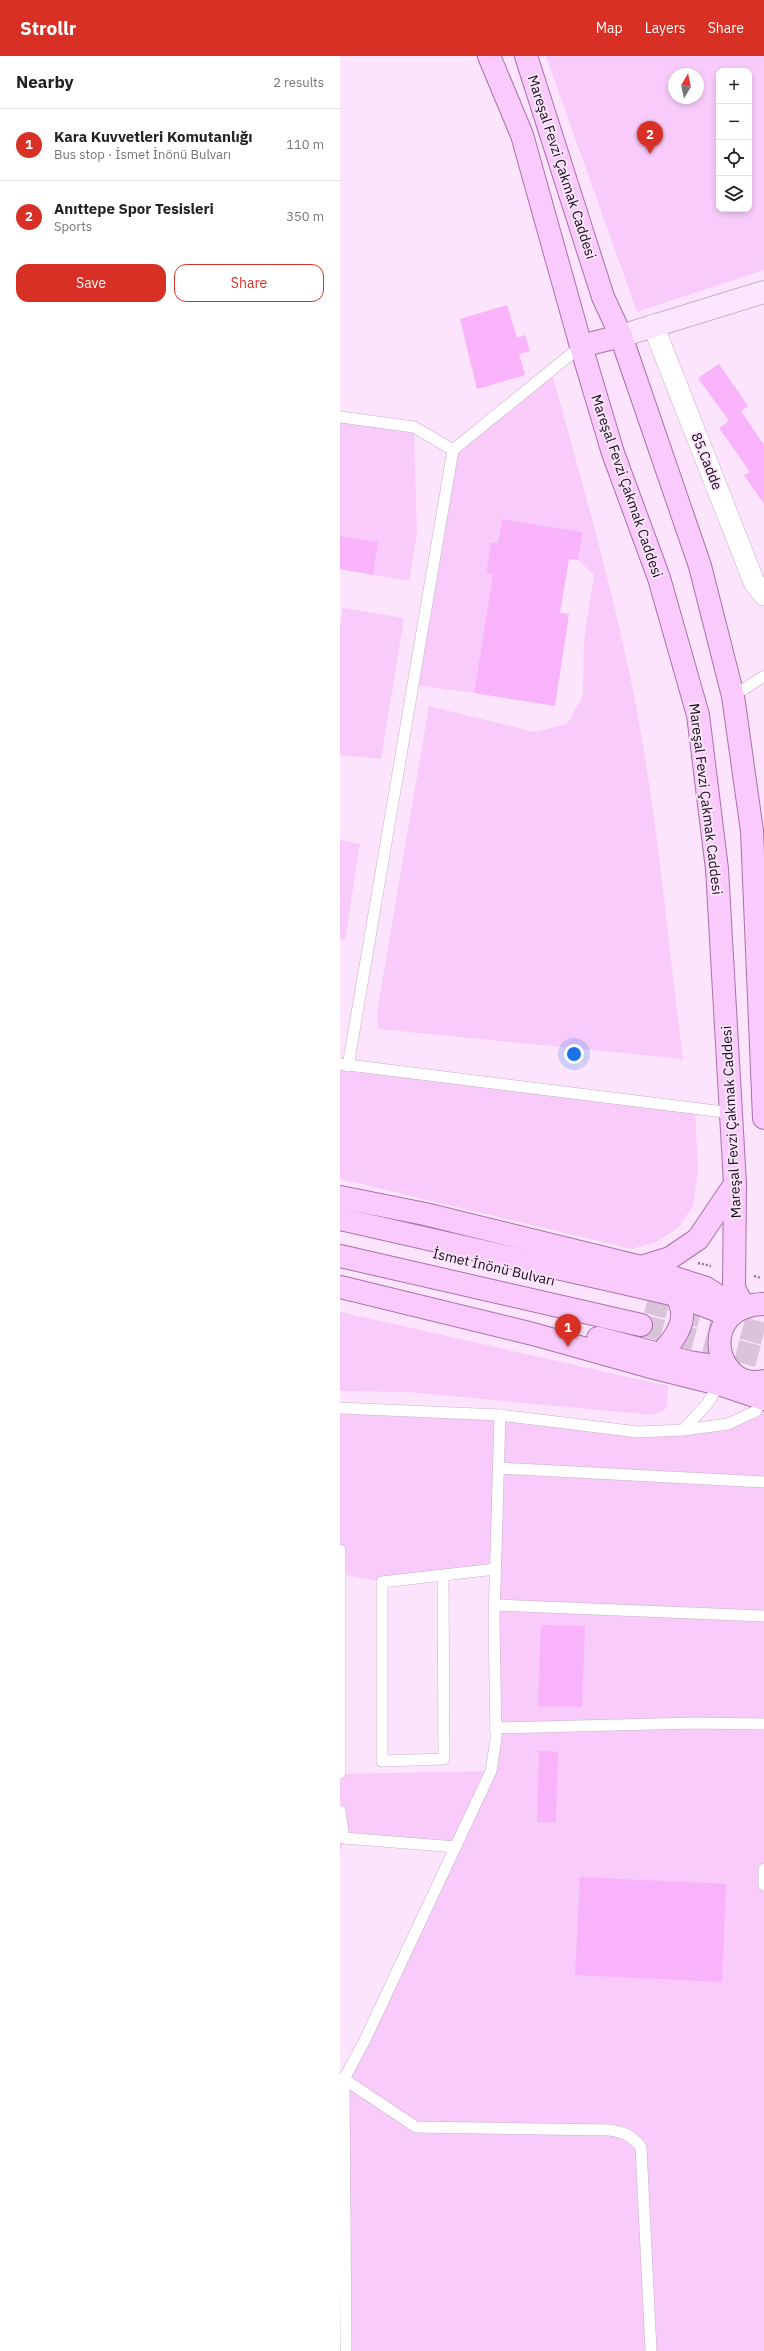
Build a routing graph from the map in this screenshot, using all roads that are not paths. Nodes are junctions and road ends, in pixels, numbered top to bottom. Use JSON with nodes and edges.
{"nodes":[{"id":1,"x":490,"y":56,"type":"edge"},
{"id":2,"x":526,"y":56,"type":"edge"},
{"id":3,"x":764,"y":292,"type":"edge"},
{"id":4,"x":653,"y":325,"type":"junction"},
{"id":5,"x":620,"y":336,"type":"junction"},
{"id":6,"x":581,"y":346,"type":"junction"},
{"id":7,"x":340,"y":417,"type":"edge"},
{"id":8,"x":453,"y":450,"type":"junction"},
{"id":9,"x":764,"y":595,"type":"edge"},
{"id":10,"x":764,"y":676,"type":"edge"},
{"id":11,"x":733,"y":696,"type":"junction"},
{"id":12,"x":762,"y":1026,"type":"edge"},
{"id":13,"x":344,"y":1065,"type":"edge"},
{"id":14,"x":732,"y":1113,"type":"junction"},
{"id":15,"x":764,"y":1118,"type":"edge"},
{"id":16,"x":736,"y":1184,"type":"junction"},
{"id":17,"x":340,"y":1197,"type":"edge"},
{"id":18,"x":340,"y":1219,"type":"edge"},
{"id":19,"x":340,"y":1232,"type":"edge"},
{"id":20,"x":340,"y":1256,"type":"edge"},
{"id":21,"x":641,"y":1267,"type":"junction"},
{"id":22,"x":340,"y":1276,"type":"edge"},
{"id":23,"x":340,"y":1288,"type":"edge"},
{"id":24,"x":676,"y":1295,"type":"junction"},
{"id":25,"x":647,"y":1302,"type":"tunnel mouth"},
{"id":26,"x":744,"y":1309,"type":"edge"},
{"id":27,"x":640,"y":1325,"type":"tunnel mouth"},
{"id":28,"x":662,"y":1353,"type":"junction"},
{"id":29,"x":726,"y":1374,"type":"junction"},
{"id":30,"x":764,"y":1392,"type":"edge"},
{"id":31,"x":340,"y":1408,"type":"edge"},
{"id":32,"x":500,"y":1415,"type":"junction"},
{"id":33,"x":683,"y":1430,"type":"junction"},
{"id":34,"x":498,"y":1468,"type":"junction"},
{"id":35,"x":764,"y":1482,"type":"edge"},
{"id":36,"x":340,"y":1550,"type":"edge"},
{"id":37,"x":496,"y":1569,"type":"junction"},
{"id":38,"x":443,"y":1575,"type":"junction"},
{"id":39,"x":495,"y":1605,"type":"junction"},
{"id":40,"x":764,"y":1616,"type":"edge"},
{"id":41,"x":764,"y":1724,"type":"edge"},
{"id":42,"x":496,"y":1728,"type":"junction"},
{"id":43,"x":340,"y":1773,"type":"edge"},
{"id":44,"x":340,"y":1811,"type":"edge"},
{"id":45,"x":456,"y":1847,"type":"junction"},
{"id":46,"x":764,"y":1869,"type":"edge"},
{"id":47,"x":764,"y":1885,"type":"edge"},
{"id":48,"x":342,"y":2079,"type":"edge"},
{"id":49,"x":342,"y":2143,"type":"edge"},
{"id":50,"x":346,"y":2351,"type":"edge"},
{"id":51,"x":651,"y":2351,"type":"edge"}],
"edges":[{"from":1,"to":6,"type":"main road","name":"Mareşal Fevzi Çakmak Caddesi"},
{"from":2,"to":5,"type":"main road","name":"Mareşal Fevzi Çakmak Caddesi"},
{"from":3,"to":4,"type":"street"},
{"from":4,"to":5,"type":"street"},
{"from":4,"to":9,"type":"street","name":"85.Cadde"},
{"from":5,"to":6,"type":"main road"},
{"from":5,"to":11,"type":"main road","name":"Mareşal Fevzi Çakmak Caddesi"},
{"from":6,"to":8,"type":"lane"},
{"from":6,"to":14,"type":"main road","name":"Mareşal Fevzi Çakmak Caddesi"},
{"from":7,"to":8,"type":"lane"},
{"from":8,"to":13,"type":"lane"},
{"from":10,"to":11,"type":"lane"},
{"from":11,"to":12,"type":"main road","name":"Mareşal Fevzi Çakmak Caddesi"},
{"from":12,"to":15,"type":"main road","name":"Mareşal Fevzi Çakmak Caddesi"},
{"from":13,"to":14,"type":"lane"},
{"from":14,"to":16,"type":"main road","name":"Mareşal Fevzi Çakmak Caddesi"},
{"from":16,"to":21,"type":"main road"},
{"from":16,"to":26,"type":"main road","name":"Mareşal Fevzi Çakmak Caddesi"},
{"from":17,"to":21,"type":"main road"},
{"from":18,"to":24,"type":"main road"},
{"from":19,"to":25,"type":"main road","name":"İsmet İnönü Bulvarı"},
{"from":20,"to":27,"type":"main road","name":"İsmet İnönü Bulvarı"},
{"from":21,"to":26,"type":"main road"},
{"from":22,"to":28,"type":"main road"},
{"from":23,"to":29,"type":"main road"},
{"from":24,"to":26,"type":"main road"},
{"from":24,"to":28,"type":"main road"},
{"from":26,"to":29,"type":"main road"},
{"from":28,"to":29,"type":"main road"},
{"from":29,"to":30,"type":"main road"},
{"from":29,"to":33,"type":"lane"},
{"from":30,"to":33,"type":"lane"},
{"from":31,"to":32,"type":"lane"},
{"from":32,"to":33,"type":"lane"},
{"from":32,"to":34,"type":"lane"},
{"from":34,"to":35,"type":"lane"},
{"from":34,"to":37,"type":"lane"},
{"from":36,"to":43,"type":"lane"},
{"from":37,"to":38,"type":"lane"},
{"from":37,"to":39,"type":"lane"},
{"from":38,"to":38,"type":"lane"},
{"from":39,"to":40,"type":"lane"},
{"from":39,"to":42,"type":"lane"},
{"from":41,"to":42,"type":"lane"},
{"from":42,"to":45,"type":"lane"},
{"from":44,"to":45,"type":"lane"},
{"from":45,"to":48,"type":"lane"},
{"from":46,"to":47,"type":"lane"},
{"from":48,"to":49,"type":"lane"},
{"from":48,"to":51,"type":"lane"},
{"from":49,"to":50,"type":"lane"}]}
